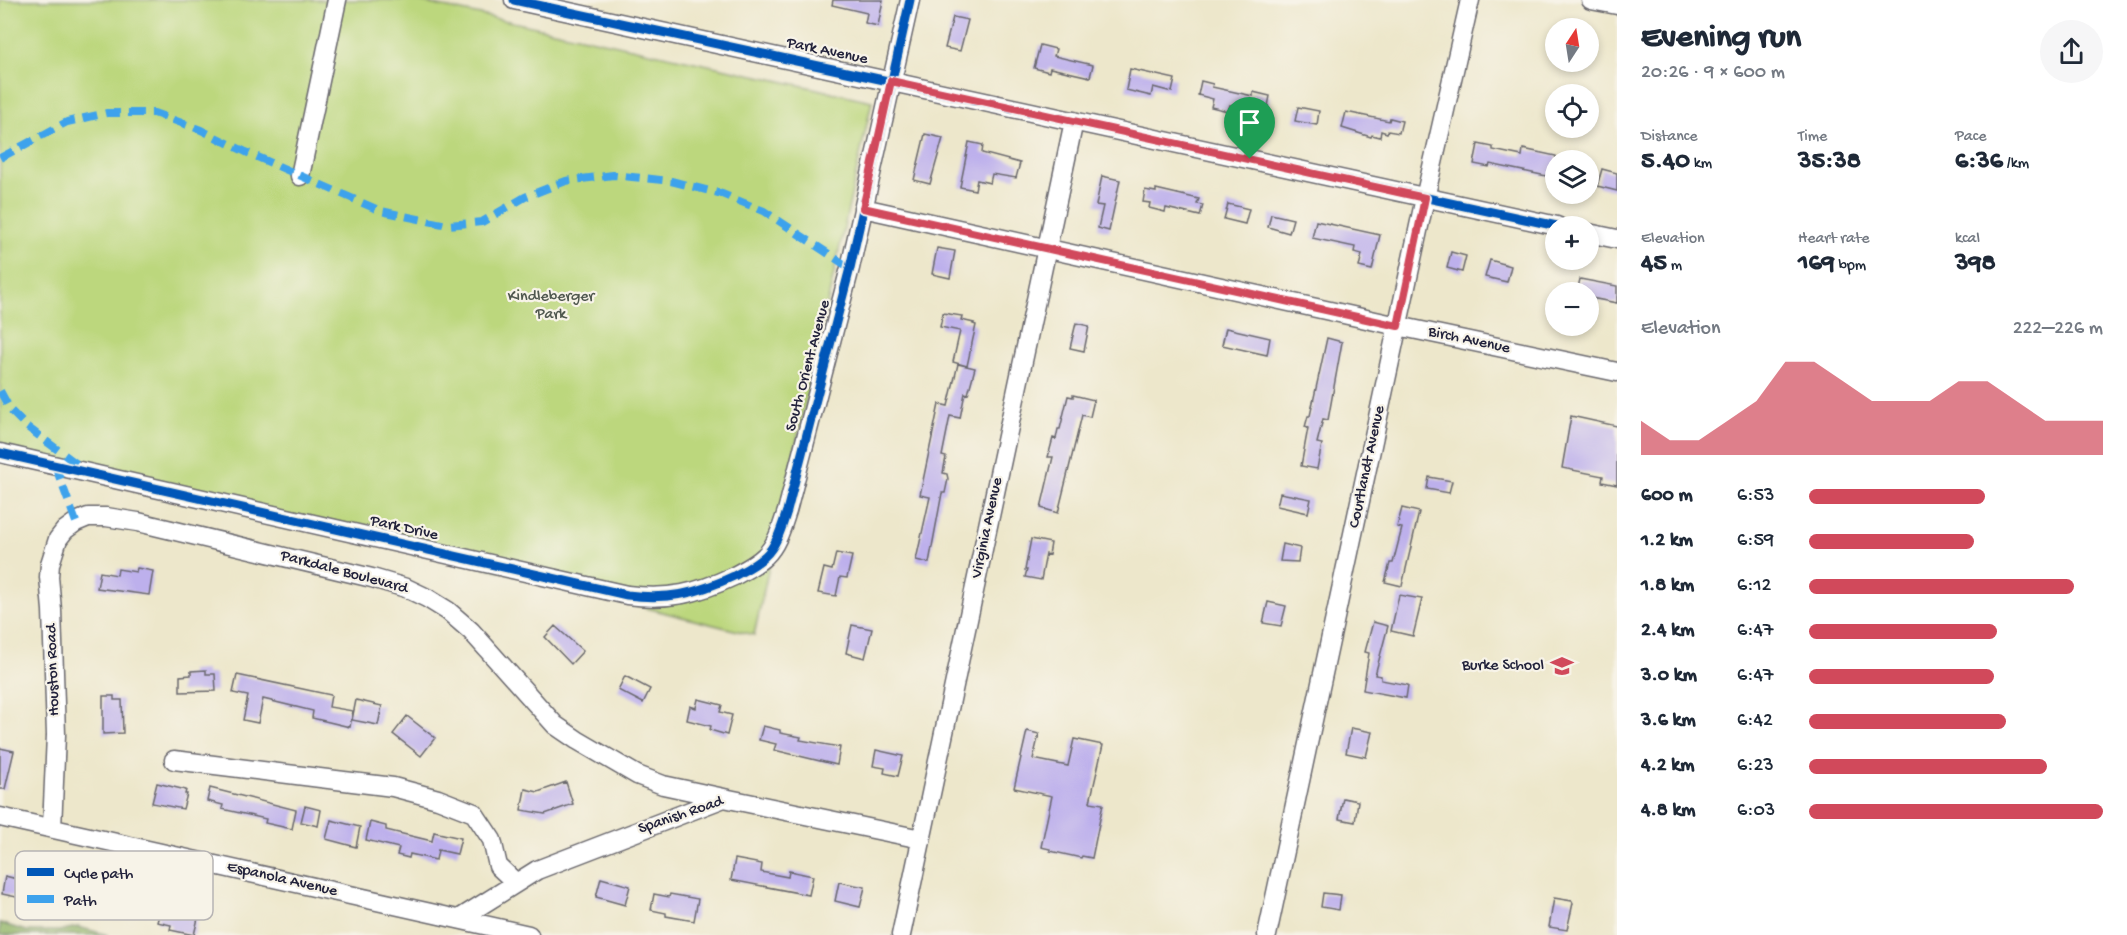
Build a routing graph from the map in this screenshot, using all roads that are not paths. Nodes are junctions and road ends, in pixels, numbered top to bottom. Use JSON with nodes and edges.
{"nodes":[{"id":1,"x":337,"y":0,"type":"edge"},
{"id":2,"x":514,"y":0,"type":"edge"},
{"id":3,"x":910,"y":0,"type":"edge"},
{"id":4,"x":1470,"y":0,"type":"edge"},
{"id":5,"x":1591,"y":0,"type":"edge"},
{"id":6,"x":1617,"y":5,"type":"edge"},
{"id":7,"x":891,"y":81,"type":"junction"},
{"id":8,"x":1074,"y":121,"type":"junction"},
{"id":9,"x":300,"y":176,"type":"dead end"},
{"id":10,"x":1425,"y":198,"type":"junction"},
{"id":11,"x":863,"y":208,"type":"junction"},
{"id":12,"x":1545,"y":223,"type":"edge"},
{"id":13,"x":1599,"y":235,"type":"edge"},
{"id":14,"x":1617,"y":239,"type":"edge"},
{"id":15,"x":1047,"y":249,"type":"junction"},
{"id":16,"x":1398,"y":326,"type":"junction"},
{"id":17,"x":1617,"y":372,"type":"edge"},
{"id":18,"x":0,"y":453,"type":"edge"},
{"id":19,"x":76,"y":522,"type":"joint"},
{"id":20,"x":781,"y":530,"type":"joint"},
{"id":21,"x":174,"y":760,"type":"dead end"},
{"id":22,"x":724,"y":798,"type":"junction"},
{"id":23,"x":0,"y":818,"type":"edge"},
{"id":24,"x":52,"y":828,"type":"junction"},
{"id":25,"x":921,"y":839,"type":"junction"},
{"id":26,"x":155,"y":851,"type":"edge"},
{"id":27,"x":213,"y":864,"type":"edge"},
{"id":28,"x":515,"y":882,"type":"junction"},
{"id":29,"x":459,"y":919,"type":"junction"},
{"id":30,"x":529,"y":935,"type":"edge"},
{"id":31,"x":901,"y":935,"type":"edge"},
{"id":32,"x":1267,"y":935,"type":"edge"}],
"edges":[{"from":1,"to":9,"type":"street"},
{"from":2,"to":7,"type":"street","name":"Park Avenue"},
{"from":3,"to":7,"type":"street","name":"South Orient Avenue"},
{"from":4,"to":10,"type":"street","name":"Courtlandt Avenue"},
{"from":5,"to":6,"type":"street"},
{"from":7,"to":8,"type":"street","name":"Park Avenue"},
{"from":7,"to":11,"type":"street","name":"South Orient Avenue"},
{"from":8,"to":10,"type":"street","name":"Park Avenue"},
{"from":8,"to":15,"type":"street","name":"Virginia Avenue"},
{"from":10,"to":12,"type":"street","name":"Park Avenue"},
{"from":10,"to":16,"type":"street","name":"Courtlandt Avenue"},
{"from":11,"to":15,"type":"street","name":"Birch Avenue"},
{"from":11,"to":20,"type":"street","name":"South Orient Avenue"},
{"from":13,"to":14,"type":"street"},
{"from":15,"to":16,"type":"street","name":"Birch Avenue"},
{"from":15,"to":25,"type":"street","name":"Virginia Avenue"},
{"from":16,"to":17,"type":"street","name":"Birch Avenue"},
{"from":16,"to":32,"type":"street","name":"Courtlandt Avenue"},
{"from":18,"to":20,"type":"street","name":"Park Drive"},
{"from":19,"to":22,"type":"street","name":"Parkdale Boulevard"},
{"from":19,"to":24,"type":"street","name":"Houston Road"},
{"from":21,"to":28,"type":"street"},
{"from":22,"to":25,"type":"street","name":"Spanish Road"},
{"from":22,"to":28,"type":"street","name":"Spanish Road"},
{"from":23,"to":24,"type":"street","name":"Espanola Avenue"},
{"from":24,"to":26,"type":"street","name":"Espanola Avenue"},
{"from":25,"to":31,"type":"street","name":"Virginia Avenue"},
{"from":27,"to":29,"type":"street","name":"Espanola Avenue"},
{"from":28,"to":29,"type":"street","name":"Spanish Road"},
{"from":29,"to":30,"type":"street","name":"Espanola Avenue"}]}
